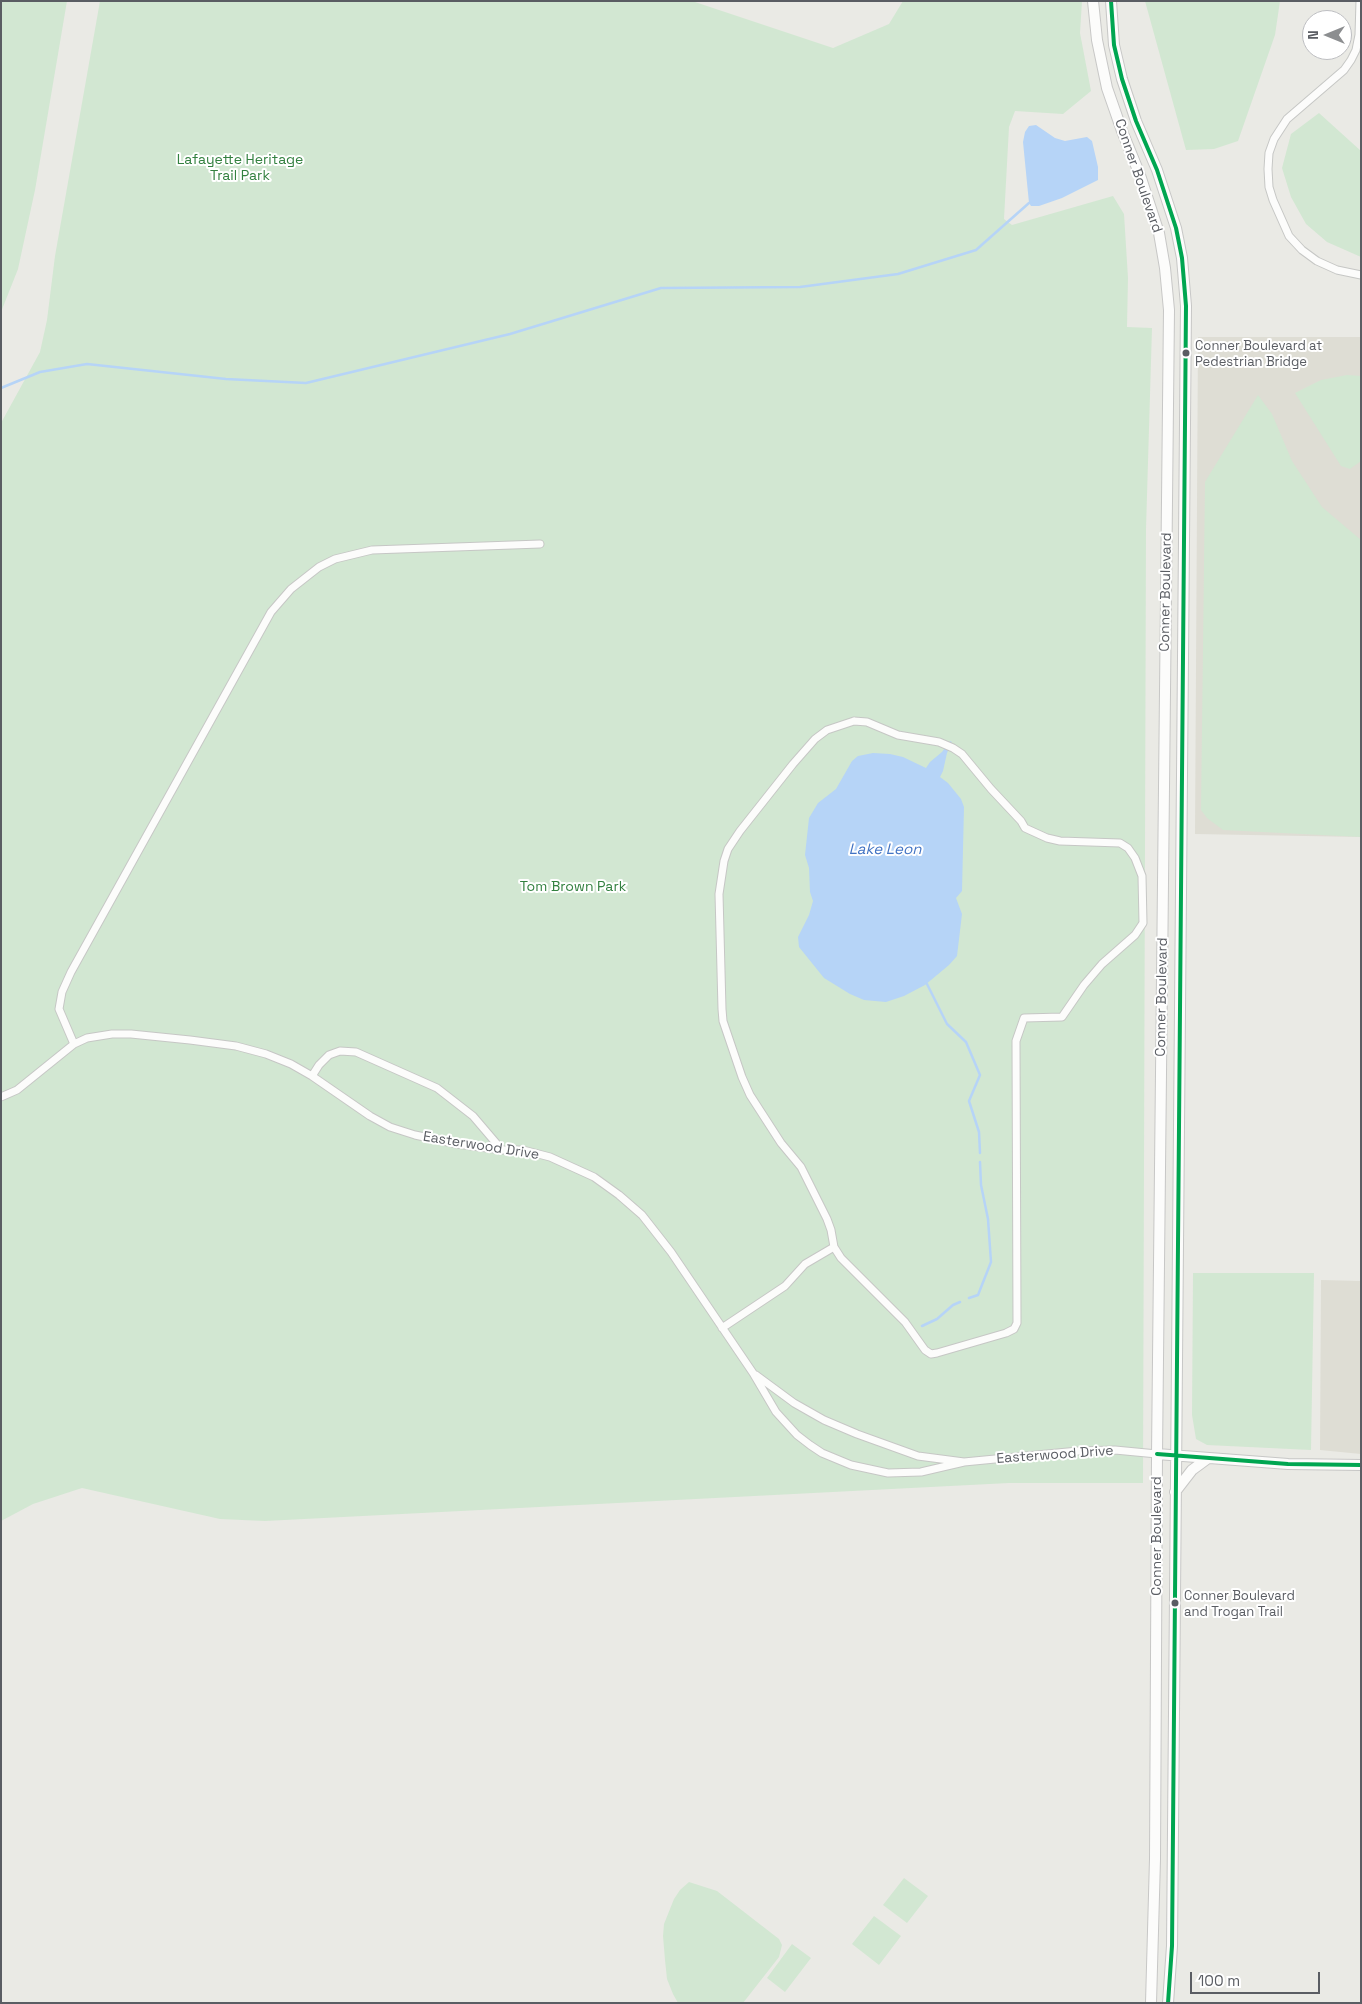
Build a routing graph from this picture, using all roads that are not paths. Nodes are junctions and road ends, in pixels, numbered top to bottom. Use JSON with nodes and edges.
{"nodes":[{"id":1,"x":1093,"y":1,"type":"edge"},
{"id":2,"x":1111,"y":1,"type":"edge"},
{"id":3,"x":1360,"y":1,"type":"edge"},
{"id":4,"x":1361,"y":275,"type":"edge"},
{"id":5,"x":1186,"y":343,"type":"junction"},
{"id":6,"x":1168,"y":344,"type":"junction"},
{"id":7,"x":540,"y":544,"type":"dead end"},
{"id":8,"x":74,"y":1044,"type":"junction"},
{"id":9,"x":1161,"y":1049,"type":"junction"},
{"id":10,"x":1178,"y":1049,"type":"junction"},
{"id":11,"x":312,"y":1076,"type":"junction"},
{"id":12,"x":1,"y":1097,"type":"edge"},
{"id":13,"x":502,"y":1150,"type":"junction"},
{"id":14,"x":834,"y":1247,"type":"junction"},
{"id":15,"x":722,"y":1328,"type":"junction"},
{"id":16,"x":754,"y":1374,"type":"junction"},
{"id":17,"x":1157,"y":1454,"type":"junction"},
{"id":18,"x":1176,"y":1456,"type":"junction"},
{"id":19,"x":1207,"y":1459,"type":"junction"},
{"id":20,"x":963,"y":1462,"type":"junction"},
{"id":21,"x":1361,"y":1464,"type":"edge"},
{"id":22,"x":1175,"y":1492,"type":"junction"},
{"id":23,"x":1153,"y":1956,"type":"junction"},
{"id":24,"x":1172,"y":1957,"type":"junction"},
{"id":25,"x":1150,"y":2003,"type":"edge"},
{"id":26,"x":1168,"y":2003,"type":"edge"}],
"edges":[{"from":1,"to":6,"type":"main road","name":"Conner Boulevard"},
{"from":2,"to":5,"type":"main road","name":"Conner Boulevard"},
{"from":3,"to":4,"type":"street"},
{"from":5,"to":6,"type":"main road"},
{"from":5,"to":10,"type":"main road","name":"Conner Boulevard"},
{"from":6,"to":9,"type":"main road","name":"Conner Boulevard"},
{"from":7,"to":8,"type":"street"},
{"from":8,"to":11,"type":"street","name":"Easterwood Drive"},
{"from":8,"to":12,"type":"street","name":"Easterwood Drive"},
{"from":9,"to":10,"type":"main road"},
{"from":9,"to":17,"type":"main road","name":"Conner Boulevard"},
{"from":10,"to":18,"type":"main road","name":"Conner Boulevard"},
{"from":11,"to":13,"type":"street","name":"Easterwood Drive"},
{"from":11,"to":13,"type":"street"},
{"from":13,"to":15,"type":"street","name":"Easterwood Drive"},
{"from":14,"to":14,"type":"street"},
{"from":14,"to":15,"type":"street"},
{"from":15,"to":16,"type":"street","name":"Easterwood Drive"},
{"from":16,"to":20,"type":"street","name":"Easterwood Drive"},
{"from":16,"to":20,"type":"street","name":"Easterwood Drive"},
{"from":17,"to":18,"type":"main road","name":"Easterwood Drive"},
{"from":17,"to":20,"type":"street","name":"Easterwood Drive"},
{"from":17,"to":23,"type":"main road","name":"Conner Boulevard"},
{"from":18,"to":19,"type":"main road","name":"Easterwood Drive"},
{"from":18,"to":22,"type":"main road","name":"Conner Boulevard"},
{"from":19,"to":21,"type":"main road","name":"Easterwood Drive"},
{"from":19,"to":22,"type":"main road"},
{"from":22,"to":24,"type":"main road","name":"Conner Boulevard"},
{"from":23,"to":24,"type":"main road"},
{"from":23,"to":25,"type":"main road","name":"Conner Boulevard"},
{"from":24,"to":26,"type":"main road","name":"Conner Boulevard"}]}
